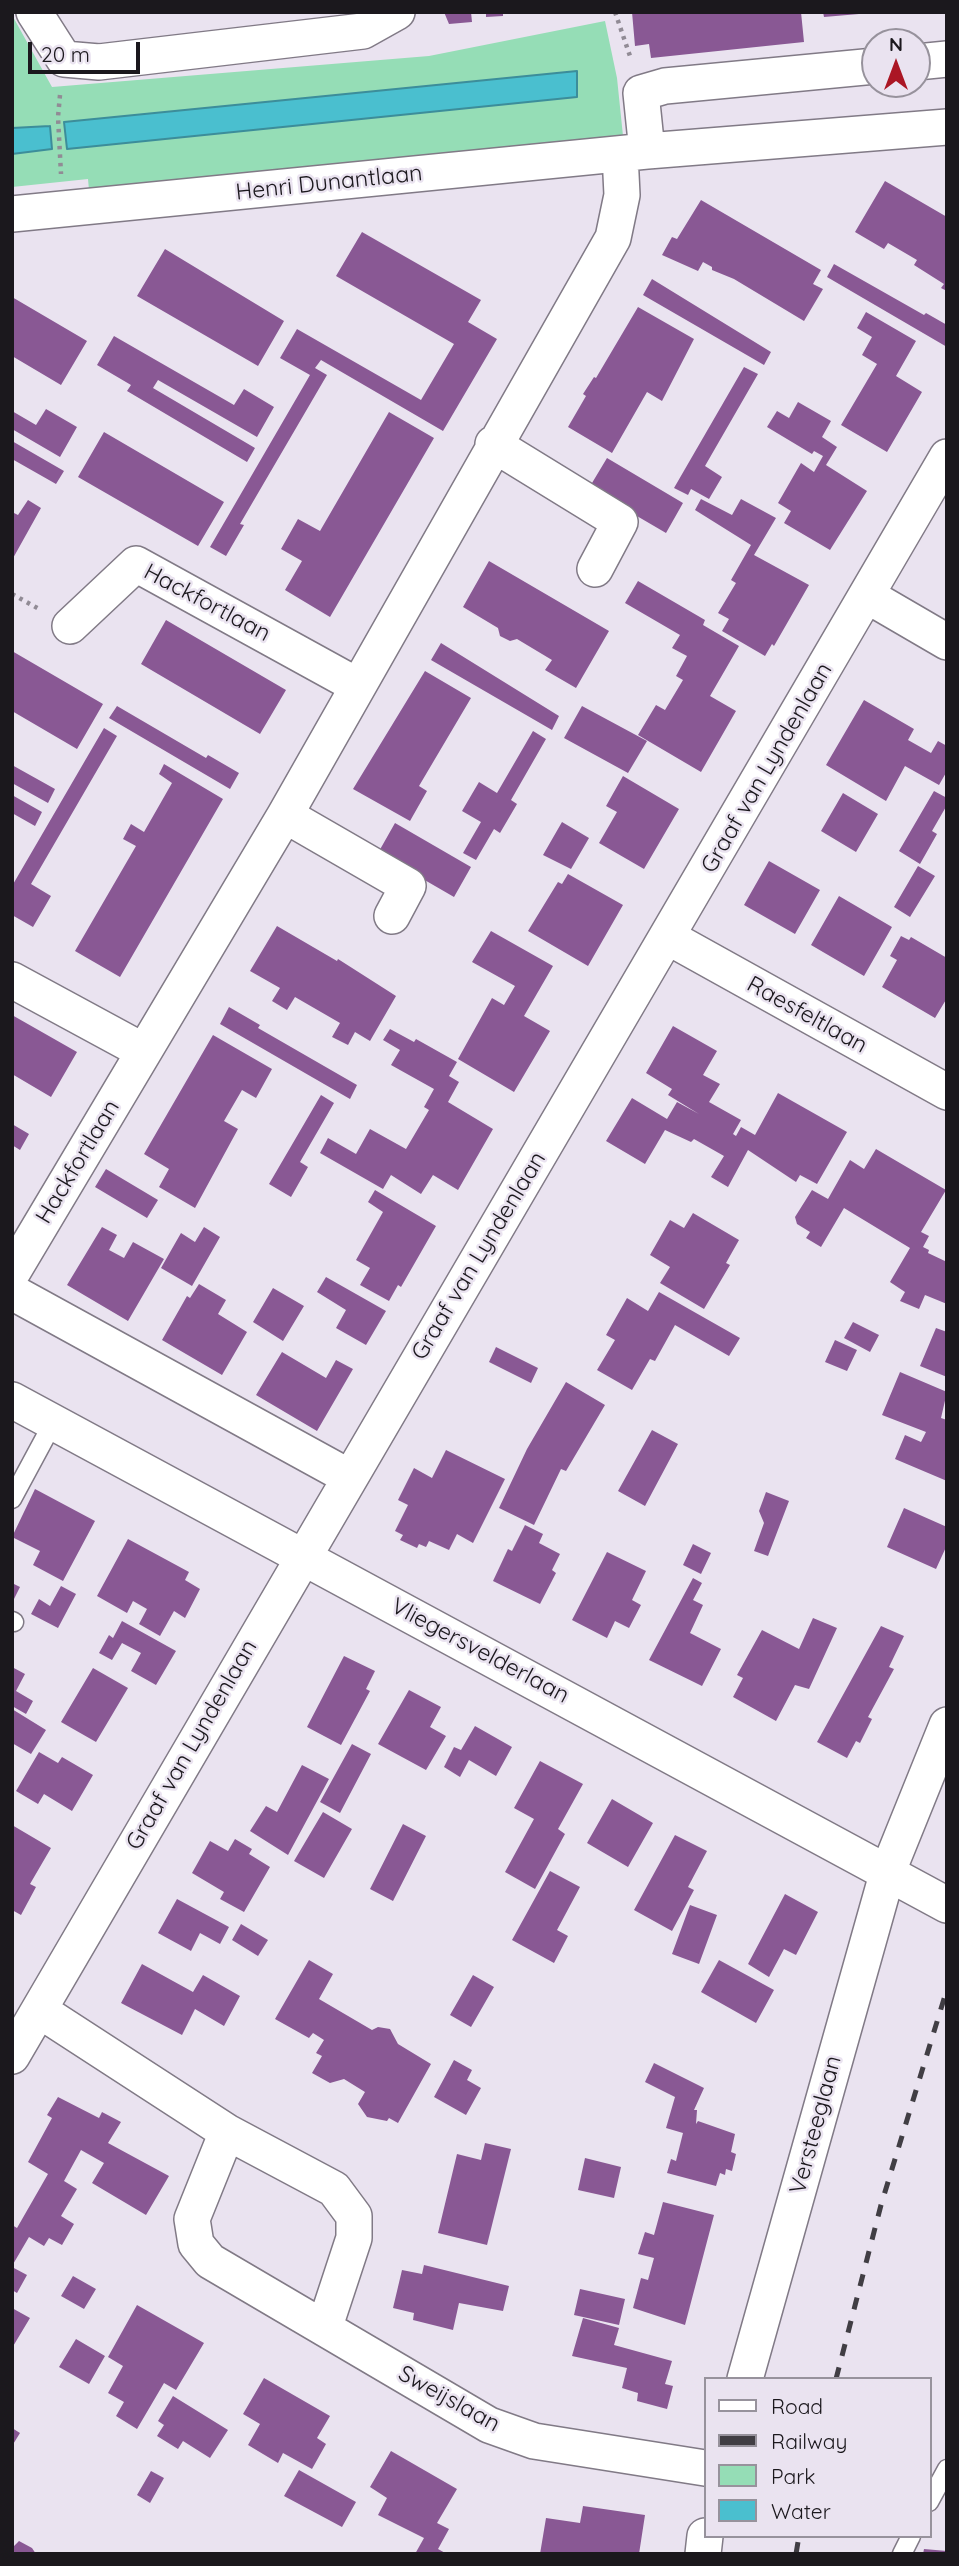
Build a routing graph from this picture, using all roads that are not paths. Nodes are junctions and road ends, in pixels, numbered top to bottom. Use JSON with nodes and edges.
{"nodes":[{"id":1,"x":34,"y":12,"type":"edge"},
{"id":2,"x":397,"y":12,"type":"edge"},
{"id":3,"x":861,"y":67,"type":"edge"},
{"id":4,"x":947,"y":127,"type":"edge"},
{"id":5,"x":633,"y":153,"type":"junction"},
{"id":6,"x":12,"y":214,"type":"edge"},
{"id":7,"x":493,"y":444,"type":"junction"},
{"id":8,"x":947,"y":457,"type":"edge"},
{"id":9,"x":595,"y":569,"type":"dead end"},
{"id":10,"x":868,"y":596,"type":"junction"},
{"id":11,"x":70,"y":626,"type":"dead end"},
{"id":12,"x":947,"y":642,"type":"edge"},
{"id":13,"x":356,"y":685,"type":"junction"},
{"id":14,"x":285,"y":815,"type":"junction"},
{"id":15,"x":392,"y":916,"type":"dead end"},
{"id":16,"x":668,"y":937,"type":"junction"},
{"id":17,"x":12,"y":980,"type":"edge"},
{"id":18,"x":143,"y":1051,"type":"junction"},
{"id":19,"x":947,"y":1092,"type":"edge"},
{"id":20,"x":12,"y":1273,"type":"edge"},
{"id":21,"x":12,"y":1292,"type":"edge"},
{"id":22,"x":12,"y":1400,"type":"edge"},
{"id":23,"x":54,"y":1421,"type":"junction"},
{"id":24,"x":349,"y":1477,"type":"junction"},
{"id":25,"x":12,"y":1499,"type":"edge"},
{"id":26,"x":303,"y":1555,"type":"junction"},
{"id":27,"x":947,"y":1725,"type":"edge"},
{"id":28,"x":888,"y":1871,"type":"junction"},
{"id":29,"x":947,"y":1905,"type":"edge"},
{"id":30,"x":39,"y":2010,"type":"junction"},
{"id":31,"x":12,"y":2056,"type":"edge"},
{"id":32,"x":227,"y":2132,"type":"junction"},
{"id":33,"x":325,"y":2326,"type":"junction"},
{"id":34,"x":746,"y":2377,"type":"edge"},
{"id":35,"x":704,"y":2468,"type":"edge"},
{"id":36,"x":947,"y":2469,"type":"edge"},
{"id":37,"x":931,"y":2498,"type":"edge"},
{"id":38,"x":910,"y":2538,"type":"edge"},
{"id":39,"x":902,"y":2554,"type":"edge"}],
"edges":[{"from":1,"to":2,"type":"street"},
{"from":3,"to":5,"type":"street"},
{"from":4,"to":5,"type":"street","name":"Henri Dunantlaan"},
{"from":5,"to":6,"type":"street","name":"Henri Dunantlaan"},
{"from":5,"to":7,"type":"street","name":"Hackfortlaan"},
{"from":7,"to":9,"type":"street"},
{"from":7,"to":13,"type":"street","name":"Hackfortlaan"},
{"from":8,"to":10,"type":"street","name":"Graaf van Lyndenlaan"},
{"from":10,"to":12,"type":"street"},
{"from":10,"to":16,"type":"street","name":"Graaf van Lyndenlaan"},
{"from":11,"to":13,"type":"street","name":"Hackfortlaan"},
{"from":13,"to":14,"type":"street","name":"Hackfortlaan"},
{"from":14,"to":15,"type":"street"},
{"from":14,"to":18,"type":"street","name":"Hackfortlaan"},
{"from":16,"to":19,"type":"street","name":"Raesfeltlaan"},
{"from":16,"to":24,"type":"street","name":"Graaf van Lyndenlaan"},
{"from":17,"to":18,"type":"street"},
{"from":18,"to":20,"type":"street","name":"Hackfortlaan"},
{"from":21,"to":24,"type":"street"},
{"from":22,"to":23,"type":"street","name":"Vliegersvelderlaan"},
{"from":23,"to":25,"type":"lane"},
{"from":23,"to":26,"type":"street","name":"Vliegersvelderlaan"},
{"from":24,"to":26,"type":"street","name":"Graaf van Lyndenlaan"},
{"from":26,"to":28,"type":"street","name":"Vliegersvelderlaan"},
{"from":26,"to":30,"type":"street","name":"Graaf van Lyndenlaan"},
{"from":27,"to":28,"type":"street","name":"Versteeglaan"},
{"from":28,"to":29,"type":"street","name":"Vliegersvelderlaan"},
{"from":28,"to":34,"type":"street","name":"Versteeglaan"},
{"from":30,"to":31,"type":"street","name":"Graaf van Lyndenlaan"},
{"from":30,"to":32,"type":"street"},
{"from":32,"to":33,"type":"street"},
{"from":32,"to":33,"type":"street","name":"Sweijslaan"},
{"from":33,"to":35,"type":"street","name":"Sweijslaan"},
{"from":36,"to":37,"type":"lane"},
{"from":38,"to":39,"type":"lane"}]}
